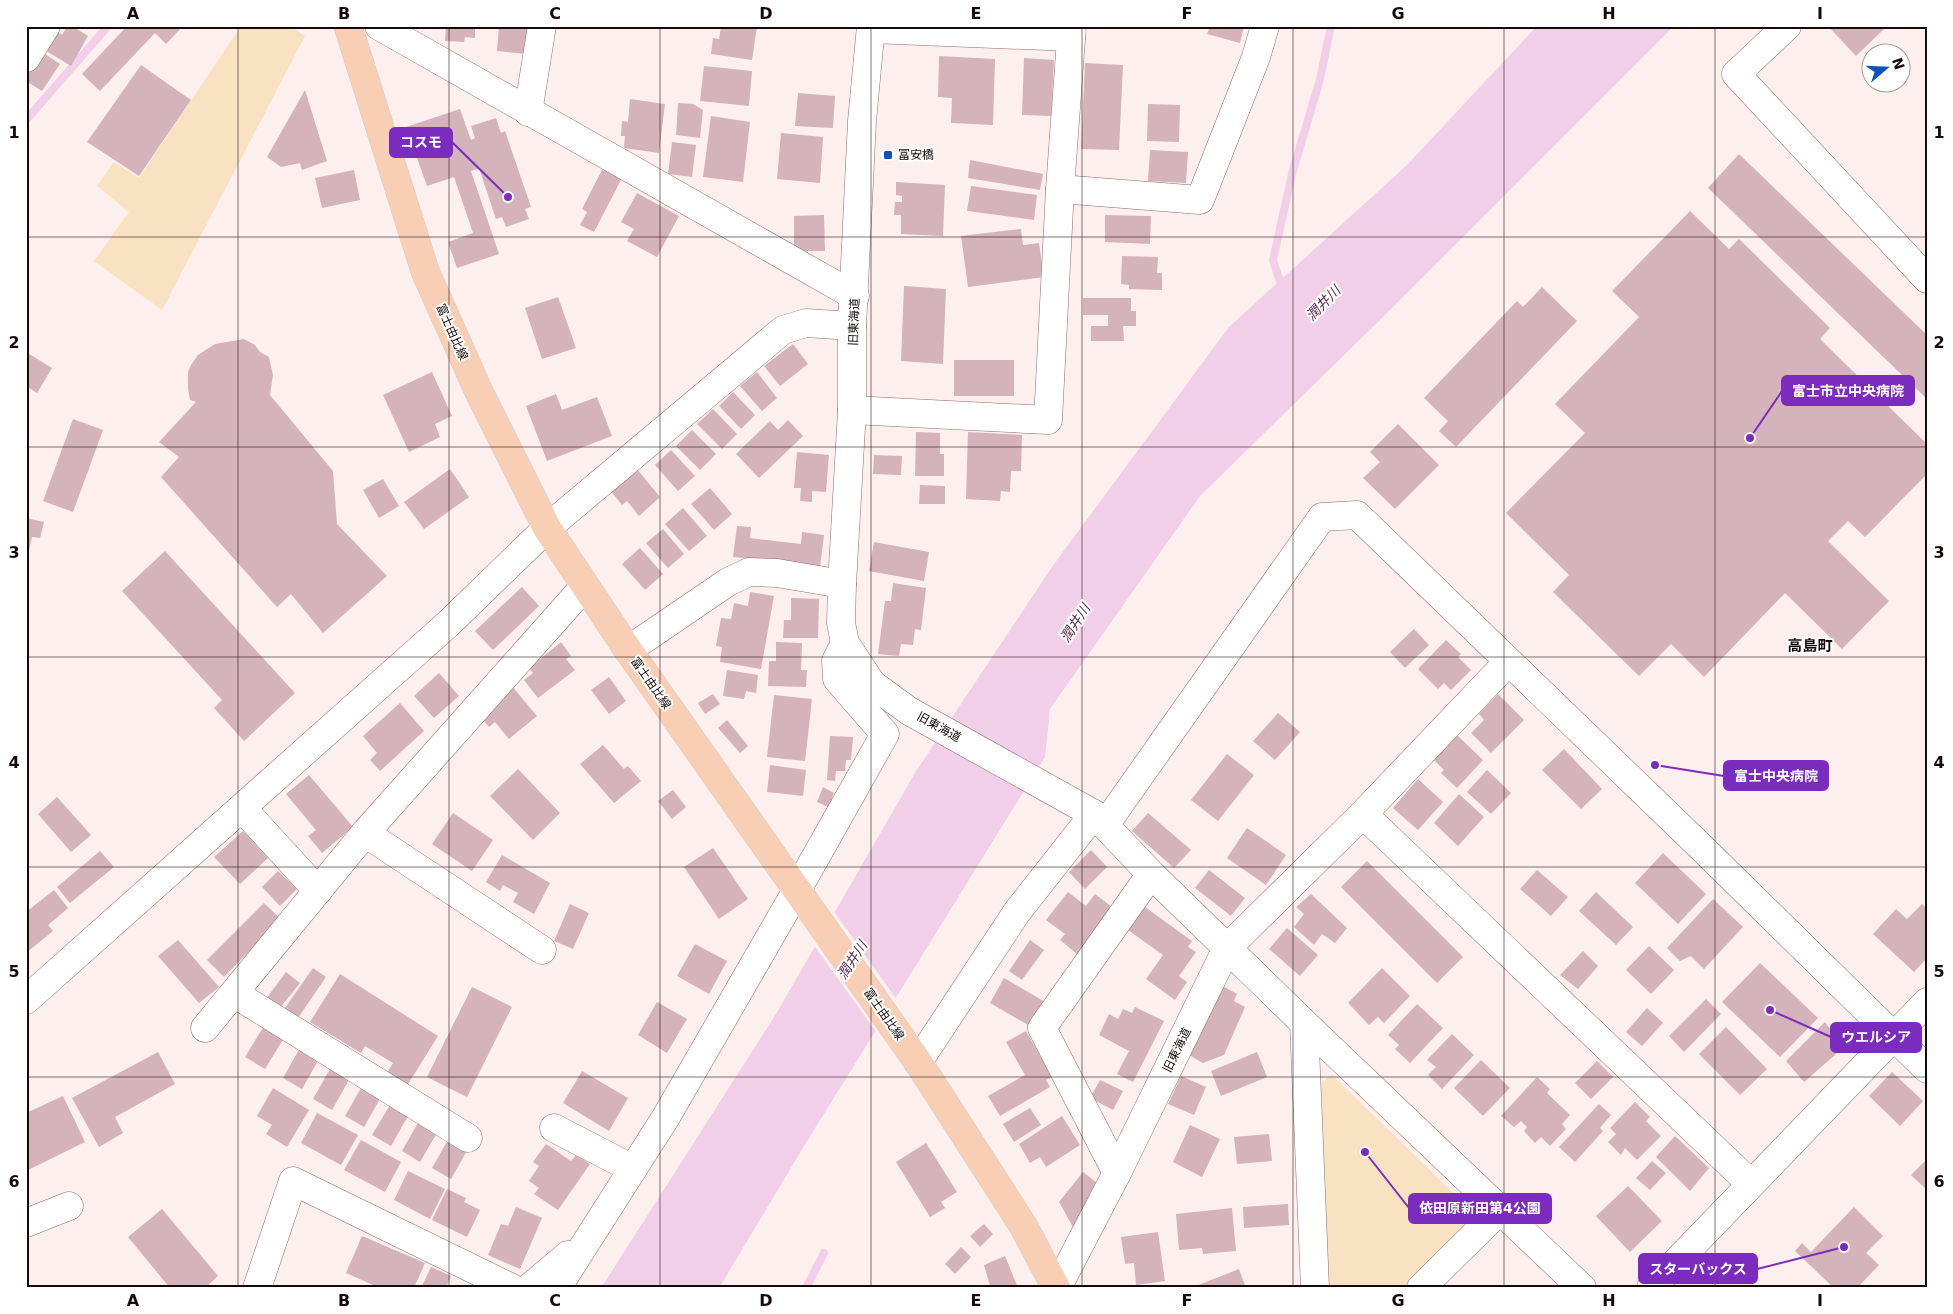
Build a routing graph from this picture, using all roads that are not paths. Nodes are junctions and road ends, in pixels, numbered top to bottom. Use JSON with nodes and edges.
{"nodes":[{"id":1,"x":46,"y":26,"type":"edge"},
{"id":2,"x":348,"y":26,"type":"edge"},
{"id":3,"x":379,"y":26,"type":"edge"},
{"id":4,"x":542,"y":26,"type":"edge"},
{"id":5,"x":1265,"y":26,"type":"edge"},
{"id":6,"x":1787,"y":26,"type":"edge"},
{"id":7,"x":871,"y":28,"type":"edge"},
{"id":8,"x":1072,"y":32,"type":"edge"},
{"id":9,"x":26,"y":58,"type":"edge"},
{"id":10,"x":528,"y":112,"type":"junction"},
{"id":11,"x":1060,"y":189,"type":"junction"},
{"id":12,"x":1927,"y":279,"type":"edge"},
{"id":13,"x":854,"y":296,"type":"junction"},
{"id":14,"x":852,"y":326,"type":"junction"},
{"id":15,"x":852,"y":410,"type":"junction"},
{"id":16,"x":548,"y":528,"type":"junction"},
{"id":17,"x":842,"y":584,"type":"junction"},
{"id":18,"x":586,"y":586,"type":"junction"},
{"id":19,"x":845,"y":643,"type":"junction"},
{"id":20,"x":628,"y":650,"type":"junction"},
{"id":21,"x":1508,"y":662,"type":"junction"},
{"id":22,"x":242,"y":808,"type":"junction"},
{"id":23,"x":1363,"y":814,"type":"junction"},
{"id":24,"x":1100,"y":819,"type":"junction"},
{"id":25,"x":365,"y":832,"type":"junction"},
{"id":26,"x":1151,"y":874,"type":"junction"},
{"id":27,"x":318,"y":891,"type":"junction"},
{"id":28,"x":802,"y":896,"type":"junction"},
{"id":29,"x":1227,"y":948,"type":"junction"},
{"id":30,"x":542,"y":950,"type":"dead end"},
{"id":31,"x":235,"y":994,"type":"junction"},
{"id":32,"x":26,"y":1000,"type":"edge"},
{"id":33,"x":1927,"y":1002,"type":"edge"},
{"id":34,"x":1304,"y":1023,"type":"junction"},
{"id":35,"x":205,"y":1028,"type":"dead end"},
{"id":36,"x":1893,"y":1037,"type":"junction"},
{"id":37,"x":914,"y":1056,"type":"junction"},
{"id":38,"x":1927,"y":1069,"type":"edge"},
{"id":39,"x":554,"y":1128,"type":"dead end"},
{"id":40,"x":468,"y":1138,"type":"dead end"},
{"id":41,"x":633,"y":1169,"type":"junction"},
{"id":42,"x":1117,"y":1173,"type":"junction"},
{"id":43,"x":1750,"y":1184,"type":"junction"},
{"id":44,"x":69,"y":1206,"type":"dead end"},
{"id":45,"x":1499,"y":1211,"type":"junction"},
{"id":46,"x":26,"y":1223,"type":"edge"},
{"id":47,"x":578,"y":1255,"type":"junction"},
{"id":48,"x":257,"y":1288,"type":"edge"},
{"id":49,"x":512,"y":1288,"type":"edge"},
{"id":50,"x":530,"y":1288,"type":"edge"},
{"id":51,"x":557,"y":1288,"type":"edge"},
{"id":52,"x":1057,"y":1288,"type":"edge"},
{"id":53,"x":1315,"y":1288,"type":"edge"},
{"id":54,"x":1421,"y":1288,"type":"edge"},
{"id":55,"x":1582,"y":1288,"type":"edge"},
{"id":56,"x":1651,"y":1288,"type":"edge"}],
"edges":[{"from":1,"to":9,"type":"street"},
{"from":2,"to":16,"type":"main road","name":"富士由比線"},
{"from":3,"to":10,"type":"street"},
{"from":4,"to":10,"type":"street"},
{"from":5,"to":11,"type":"street"},
{"from":6,"to":12,"type":"street"},
{"from":7,"to":8,"type":"street"},
{"from":7,"to":13,"type":"street","name":"旧東海道"},
{"from":8,"to":11,"type":"street"},
{"from":10,"to":13,"type":"street"},
{"from":11,"to":15,"type":"street"},
{"from":13,"to":14,"type":"street","name":"旧東海道"},
{"from":14,"to":15,"type":"street","name":"旧東海道"},
{"from":14,"to":16,"type":"street"},
{"from":15,"to":17,"type":"street","name":"旧東海道"},
{"from":16,"to":18,"type":"main road","name":"富士由比線"},
{"from":16,"to":22,"type":"street"},
{"from":17,"to":19,"type":"street","name":"旧東海道"},
{"from":17,"to":20,"type":"street"},
{"from":18,"to":20,"type":"main road","name":"富士由比線"},
{"from":18,"to":25,"type":"street"},
{"from":19,"to":24,"type":"street","name":"旧東海道"},
{"from":19,"to":28,"type":"street"},
{"from":20,"to":28,"type":"main road","name":"富士由比線"},
{"from":21,"to":23,"type":"street"},
{"from":21,"to":24,"type":"street"},
{"from":21,"to":36,"type":"street"},
{"from":22,"to":27,"type":"street"},
{"from":22,"to":32,"type":"street"},
{"from":23,"to":29,"type":"street"},
{"from":23,"to":43,"type":"street"},
{"from":24,"to":26,"type":"street","name":"旧東海道"},
{"from":24,"to":37,"type":"street"},
{"from":25,"to":27,"type":"street"},
{"from":25,"to":30,"type":"street"},
{"from":26,"to":29,"type":"street","name":"旧東海道"},
{"from":26,"to":42,"type":"street"},
{"from":27,"to":31,"type":"street"},
{"from":28,"to":37,"type":"main road","name":"富士由比線"},
{"from":28,"to":41,"type":"street"},
{"from":29,"to":34,"type":"street"},
{"from":29,"to":42,"type":"street","name":"旧東海道"},
{"from":31,"to":35,"type":"street"},
{"from":31,"to":40,"type":"street"},
{"from":33,"to":36,"type":"street"},
{"from":34,"to":45,"type":"street"},
{"from":34,"to":53,"type":"street"},
{"from":36,"to":38,"type":"street"},
{"from":36,"to":43,"type":"street"},
{"from":37,"to":52,"type":"main road","name":"富士由比線"},
{"from":39,"to":41,"type":"street"},
{"from":41,"to":47,"type":"street"},
{"from":42,"to":52,"type":"street","name":"旧東海道"},
{"from":43,"to":56,"type":"street"},
{"from":44,"to":46,"type":"street"},
{"from":45,"to":54,"type":"street"},
{"from":45,"to":55,"type":"street"},
{"from":47,"to":50,"type":"street"},
{"from":47,"to":51,"type":"street"},
{"from":48,"to":49,"type":"street"}]}
